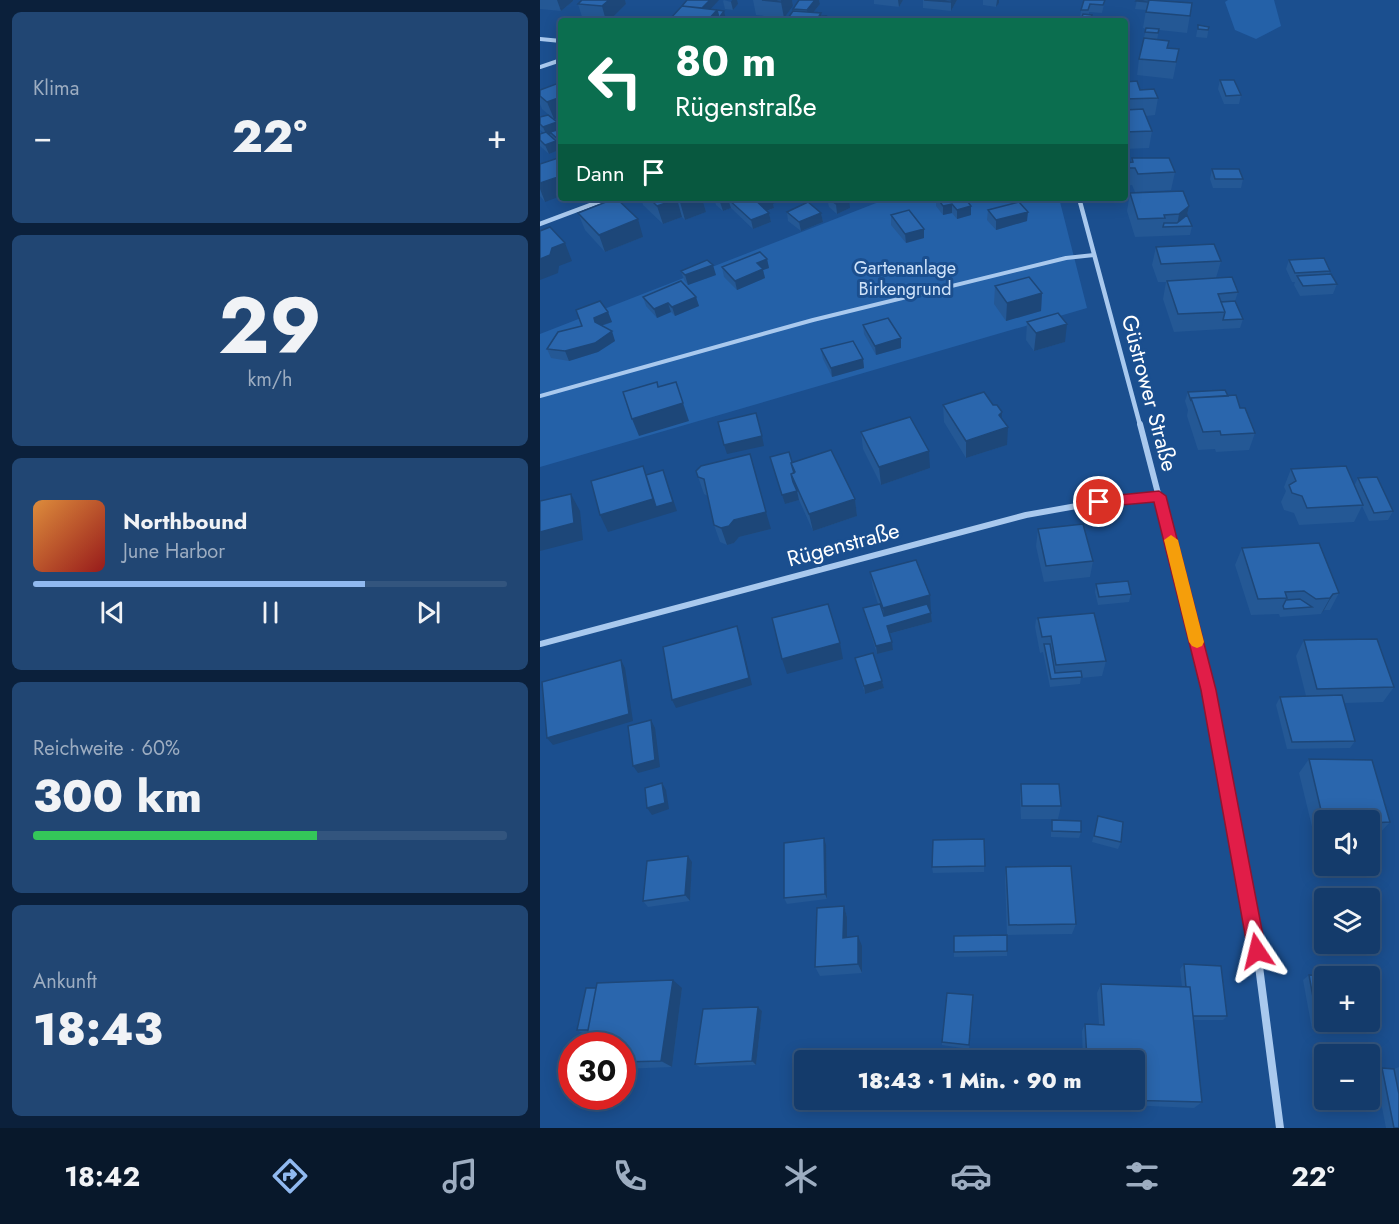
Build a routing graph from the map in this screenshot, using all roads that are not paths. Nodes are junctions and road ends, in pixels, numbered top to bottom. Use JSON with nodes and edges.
{"nodes":[{"id":1,"x":540,"y":39,"type":"edge"},
{"id":2,"x":558,"y":41,"type":"edge"},
{"id":3,"x":558,"y":61,"type":"edge"},
{"id":4,"x":540,"y":67,"type":"edge"},
{"id":5,"x":601,"y":201,"type":"edge"},
{"id":6,"x":1079,"y":201,"type":"edge"},
{"id":7,"x":540,"y":224,"type":"edge"},
{"id":8,"x":1094,"y":255,"type":"junction"},
{"id":9,"x":540,"y":396,"type":"edge"},
{"id":10,"x":1159,"y":496,"type":"junction"},
{"id":11,"x":540,"y":644,"type":"edge"},
{"id":12,"x":1280,"y":1128,"type":"edge"}],
"edges":[{"from":1,"to":2,"type":"street"},
{"from":3,"to":4,"type":"street"},
{"from":5,"to":7,"type":"street"},
{"from":6,"to":8,"type":"street","name":"Güstrower Straße"},
{"from":8,"to":9,"type":"lane"},
{"from":8,"to":10,"type":"street","name":"Güstrower Straße"},
{"from":10,"to":11,"type":"street","name":"Rügenstraße"},
{"from":10,"to":12,"type":"street","name":"Güstrower Straße"}]}
